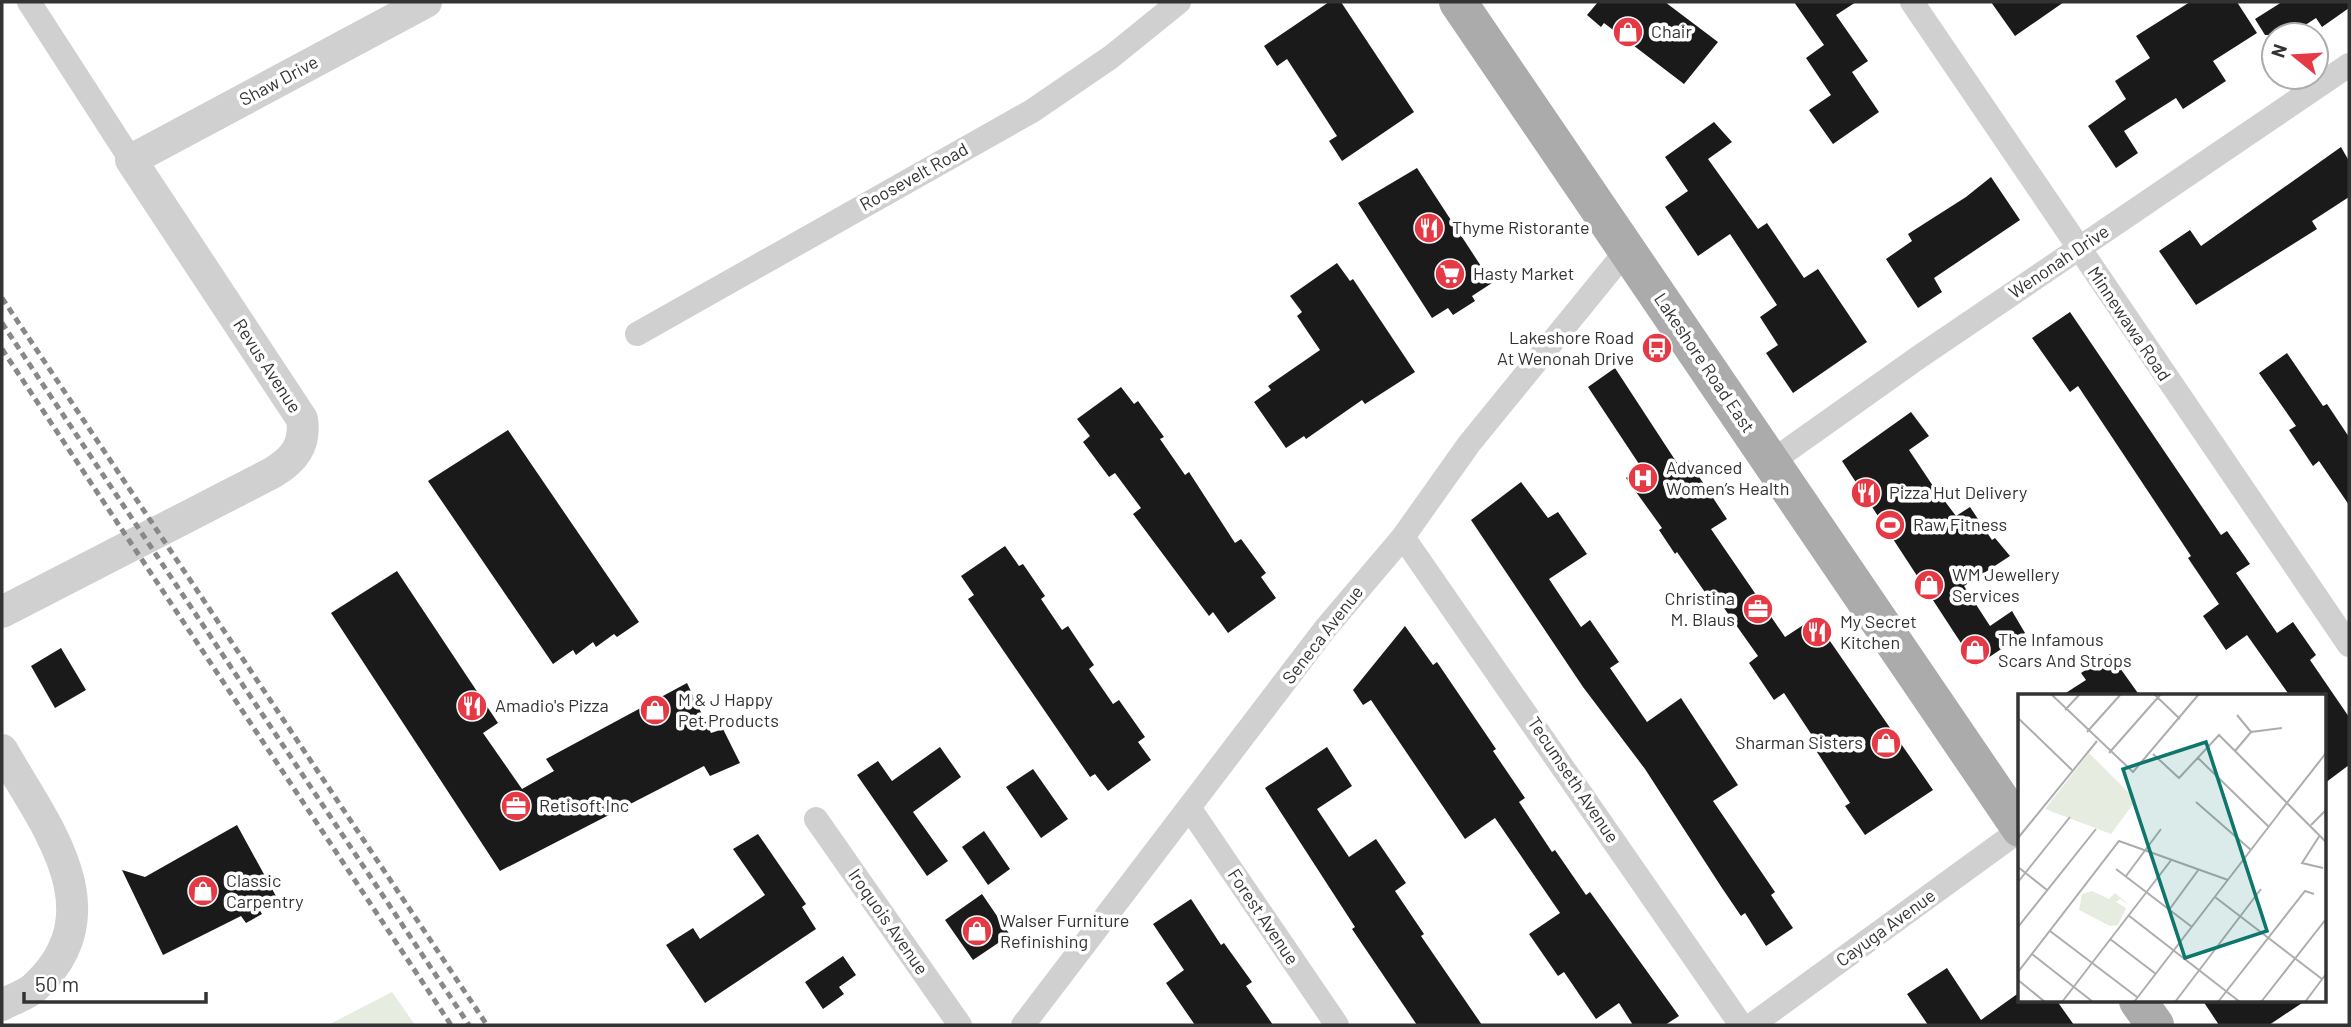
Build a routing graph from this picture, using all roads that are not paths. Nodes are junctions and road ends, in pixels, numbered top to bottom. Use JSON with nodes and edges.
{"nodes":[{"id":1,"x":29,"y":2,"type":"edge"},
{"id":2,"x":426,"y":2,"type":"edge"},
{"id":3,"x":1179,"y":2,"type":"edge"},
{"id":4,"x":1458,"y":2,"type":"edge"},
{"id":5,"x":1912,"y":2,"type":"edge"},
{"id":6,"x":2349,"y":65,"type":"edge"},
{"id":7,"x":131,"y":160,"type":"junction"},
{"id":8,"x":1627,"y":250,"type":"junction"},
{"id":9,"x":2078,"y":250,"type":"junction"},
{"id":10,"x":637,"y":334,"type":"dead end"},
{"id":11,"x":1771,"y":462,"type":"junction"},
{"id":12,"x":1403,"y":537,"type":"junction"},
{"id":13,"x":2,"y":612,"type":"edge"},
{"id":14,"x":2349,"y":645,"type":"edge"},
{"id":15,"x":2,"y":750,"type":"edge"},
{"id":16,"x":1190,"y":808,"type":"junction"},
{"id":17,"x":816,"y":820,"type":"dead end"},
{"id":18,"x":2018,"y":826,"type":"edge"},
{"id":19,"x":2018,"y":830,"type":"edge"},
{"id":20,"x":2139,"y":1002,"type":"edge"},
{"id":21,"x":2,"y":1004,"type":"edge"},
{"id":22,"x":960,"y":1025,"type":"edge"},
{"id":23,"x":1023,"y":1025,"type":"edge"},
{"id":24,"x":1337,"y":1025,"type":"edge"},
{"id":25,"x":1741,"y":1025,"type":"edge"},
{"id":26,"x":1752,"y":1025,"type":"edge"},
{"id":27,"x":2155,"y":1025,"type":"edge"}],
"edges":[{"from":1,"to":7,"type":"street","name":"Revus Avenue"},
{"from":2,"to":7,"type":"street","name":"Shaw Drive"},
{"from":3,"to":10,"type":"street","name":"Roosevelt Road"},
{"from":4,"to":8,"type":"main road","name":"Lakeshore Road East"},
{"from":5,"to":9,"type":"street","name":"Minnewawa Road"},
{"from":6,"to":9,"type":"street","name":"Wenonah Drive"},
{"from":7,"to":13,"type":"street","name":"Revus Avenue"},
{"from":8,"to":11,"type":"main road","name":"Lakeshore Road East"},
{"from":8,"to":12,"type":"street","name":"Seneca Avenue"},
{"from":9,"to":11,"type":"street","name":"Wenonah Drive"},
{"from":9,"to":14,"type":"street","name":"Minnewawa Road"},
{"from":11,"to":18,"type":"main road","name":"Lakeshore Road East"},
{"from":12,"to":16,"type":"street","name":"Seneca Avenue"},
{"from":12,"to":25,"type":"street","name":"Tecumseth Avenue"},
{"from":15,"to":21,"type":"street"},
{"from":16,"to":23,"type":"street","name":"Seneca Avenue"},
{"from":16,"to":24,"type":"street","name":"Forest Avenue"},
{"from":17,"to":22,"type":"street","name":"Iroquois Avenue"},
{"from":19,"to":26,"type":"street","name":"Cayuga Avenue"},
{"from":20,"to":27,"type":"main road"}]}
